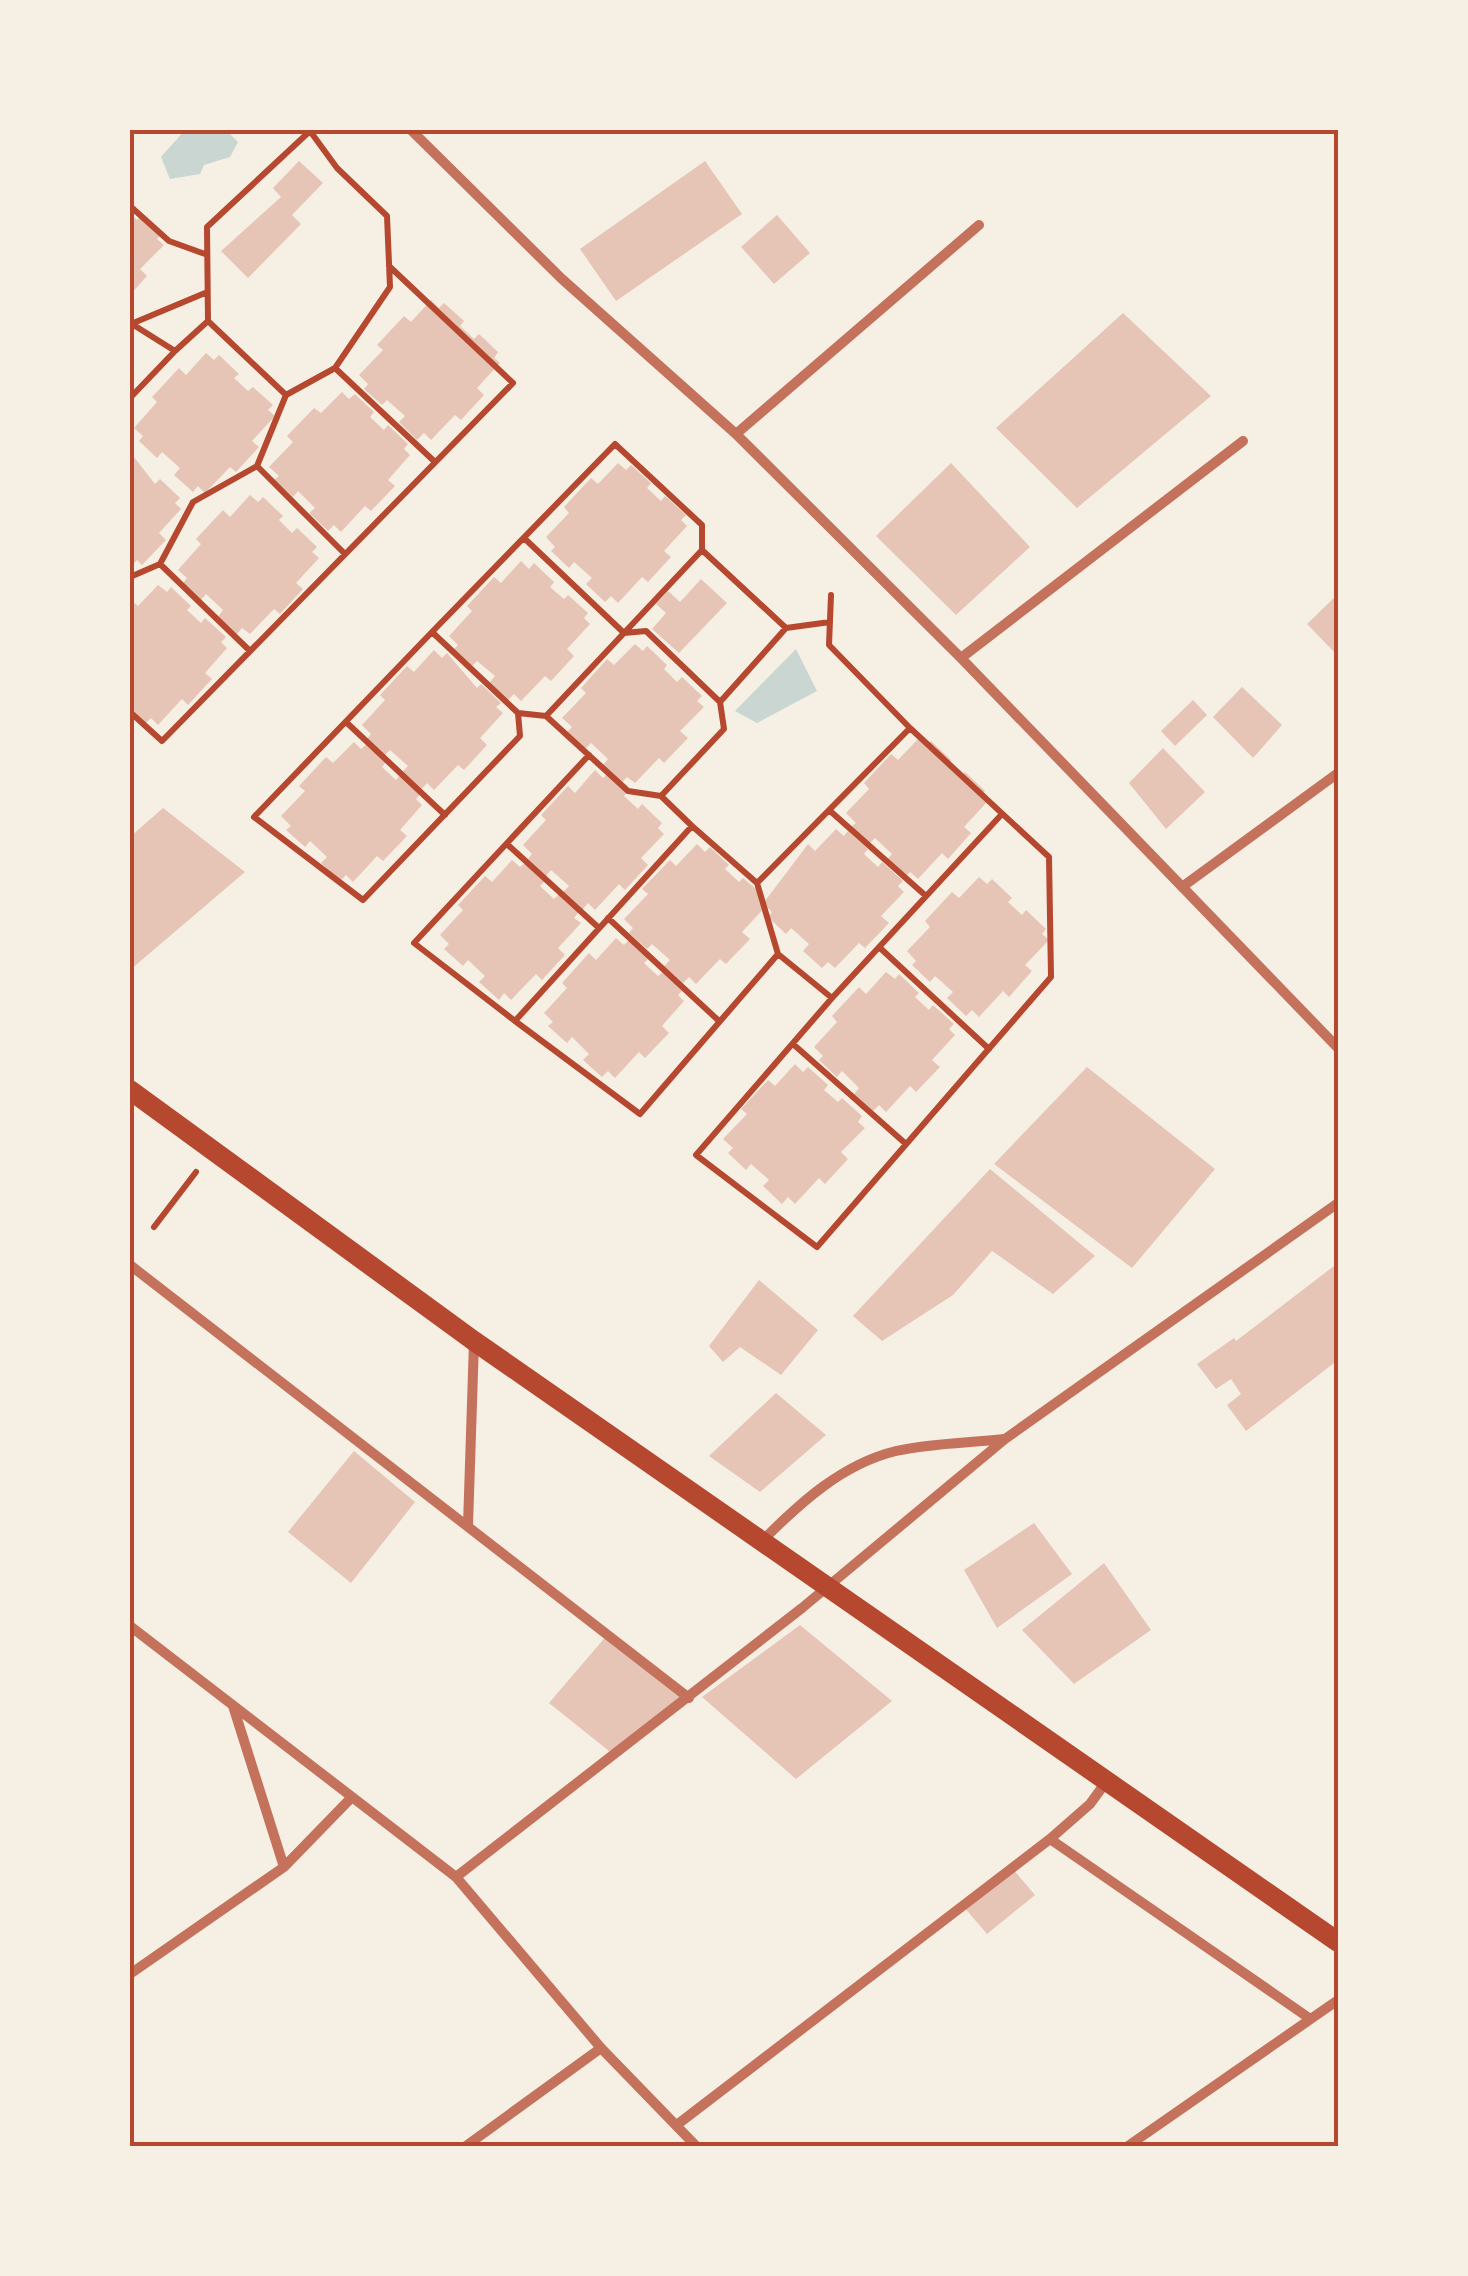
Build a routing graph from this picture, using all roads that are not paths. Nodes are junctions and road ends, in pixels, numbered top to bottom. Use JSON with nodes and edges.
{"nodes":[{"id":1,"x":411,"y":130,"type":"edge"},
{"id":2,"x":979,"y":225,"type":"dead end"},
{"id":3,"x":736,"y":434,"type":"junction"},
{"id":4,"x":1243,"y":441,"type":"dead end"},
{"id":5,"x":961,"y":658,"type":"junction"},
{"id":6,"x":1338,"y":773,"type":"edge"},
{"id":7,"x":1182,"y":887,"type":"junction"},
{"id":8,"x":1338,"y":1048,"type":"edge"},
{"id":9,"x":130,"y":1090,"type":"edge"},
{"id":10,"x":1338,"y":1203,"type":"edge"},
{"id":11,"x":130,"y":1265,"type":"edge"},
{"id":12,"x":474,"y":1340,"type":"junction"},
{"id":13,"x":1006,"y":1439,"type":"junction"},
{"id":14,"x":468,"y":1525,"type":"junction"},
{"id":15,"x":761,"y":1542,"type":"junction"},
{"id":16,"x":826,"y":1587,"type":"junction"},
{"id":17,"x":130,"y":1626,"type":"edge"},
{"id":18,"x":689,"y":1698,"type":"junction"},
{"id":19,"x":232,"y":1705,"type":"junction"},
{"id":20,"x":1106,"y":1782,"type":"junction"},
{"id":21,"x":352,"y":1798,"type":"junction"},
{"id":22,"x":1050,"y":1839,"type":"junction"},
{"id":23,"x":284,"y":1867,"type":"junction"},
{"id":24,"x":456,"y":1877,"type":"junction"},
{"id":25,"x":1338,"y":1942,"type":"edge"},
{"id":26,"x":130,"y":1974,"type":"edge"},
{"id":27,"x":1338,"y":2000,"type":"edge"},
{"id":28,"x":1310,"y":2018,"type":"junction"},
{"id":29,"x":601,"y":2048,"type":"junction"},
{"id":30,"x":678,"y":2124,"type":"junction"},
{"id":31,"x":466,"y":2146,"type":"edge"},
{"id":32,"x":696,"y":2146,"type":"edge"},
{"id":33,"x":1128,"y":2146,"type":"edge"}],
"edges":[{"from":1,"to":3,"type":"street"},
{"from":2,"to":3,"type":"street"},
{"from":3,"to":5,"type":"street"},
{"from":4,"to":5,"type":"street"},
{"from":5,"to":7,"type":"street"},
{"from":6,"to":7,"type":"street"},
{"from":7,"to":8,"type":"street"},
{"from":9,"to":12,"type":"main road"},
{"from":10,"to":13,"type":"street"},
{"from":11,"to":14,"type":"street"},
{"from":12,"to":14,"type":"street"},
{"from":12,"to":15,"type":"main road"},
{"from":13,"to":15,"type":"street"},
{"from":13,"to":16,"type":"street"},
{"from":14,"to":18,"type":"street"},
{"from":15,"to":16,"type":"main road"},
{"from":16,"to":18,"type":"street"},
{"from":16,"to":20,"type":"main road"},
{"from":17,"to":19,"type":"street"},
{"from":18,"to":24,"type":"street"},
{"from":19,"to":21,"type":"street"},
{"from":19,"to":23,"type":"street"},
{"from":20,"to":22,"type":"street"},
{"from":20,"to":25,"type":"main road"},
{"from":21,"to":23,"type":"street"},
{"from":21,"to":24,"type":"street"},
{"from":22,"to":28,"type":"street"},
{"from":22,"to":30,"type":"street"},
{"from":23,"to":26,"type":"street"},
{"from":24,"to":29,"type":"street"},
{"from":27,"to":28,"type":"street"},
{"from":28,"to":33,"type":"street"},
{"from":29,"to":30,"type":"street"},
{"from":29,"to":31,"type":"street"},
{"from":30,"to":32,"type":"street"}]}
